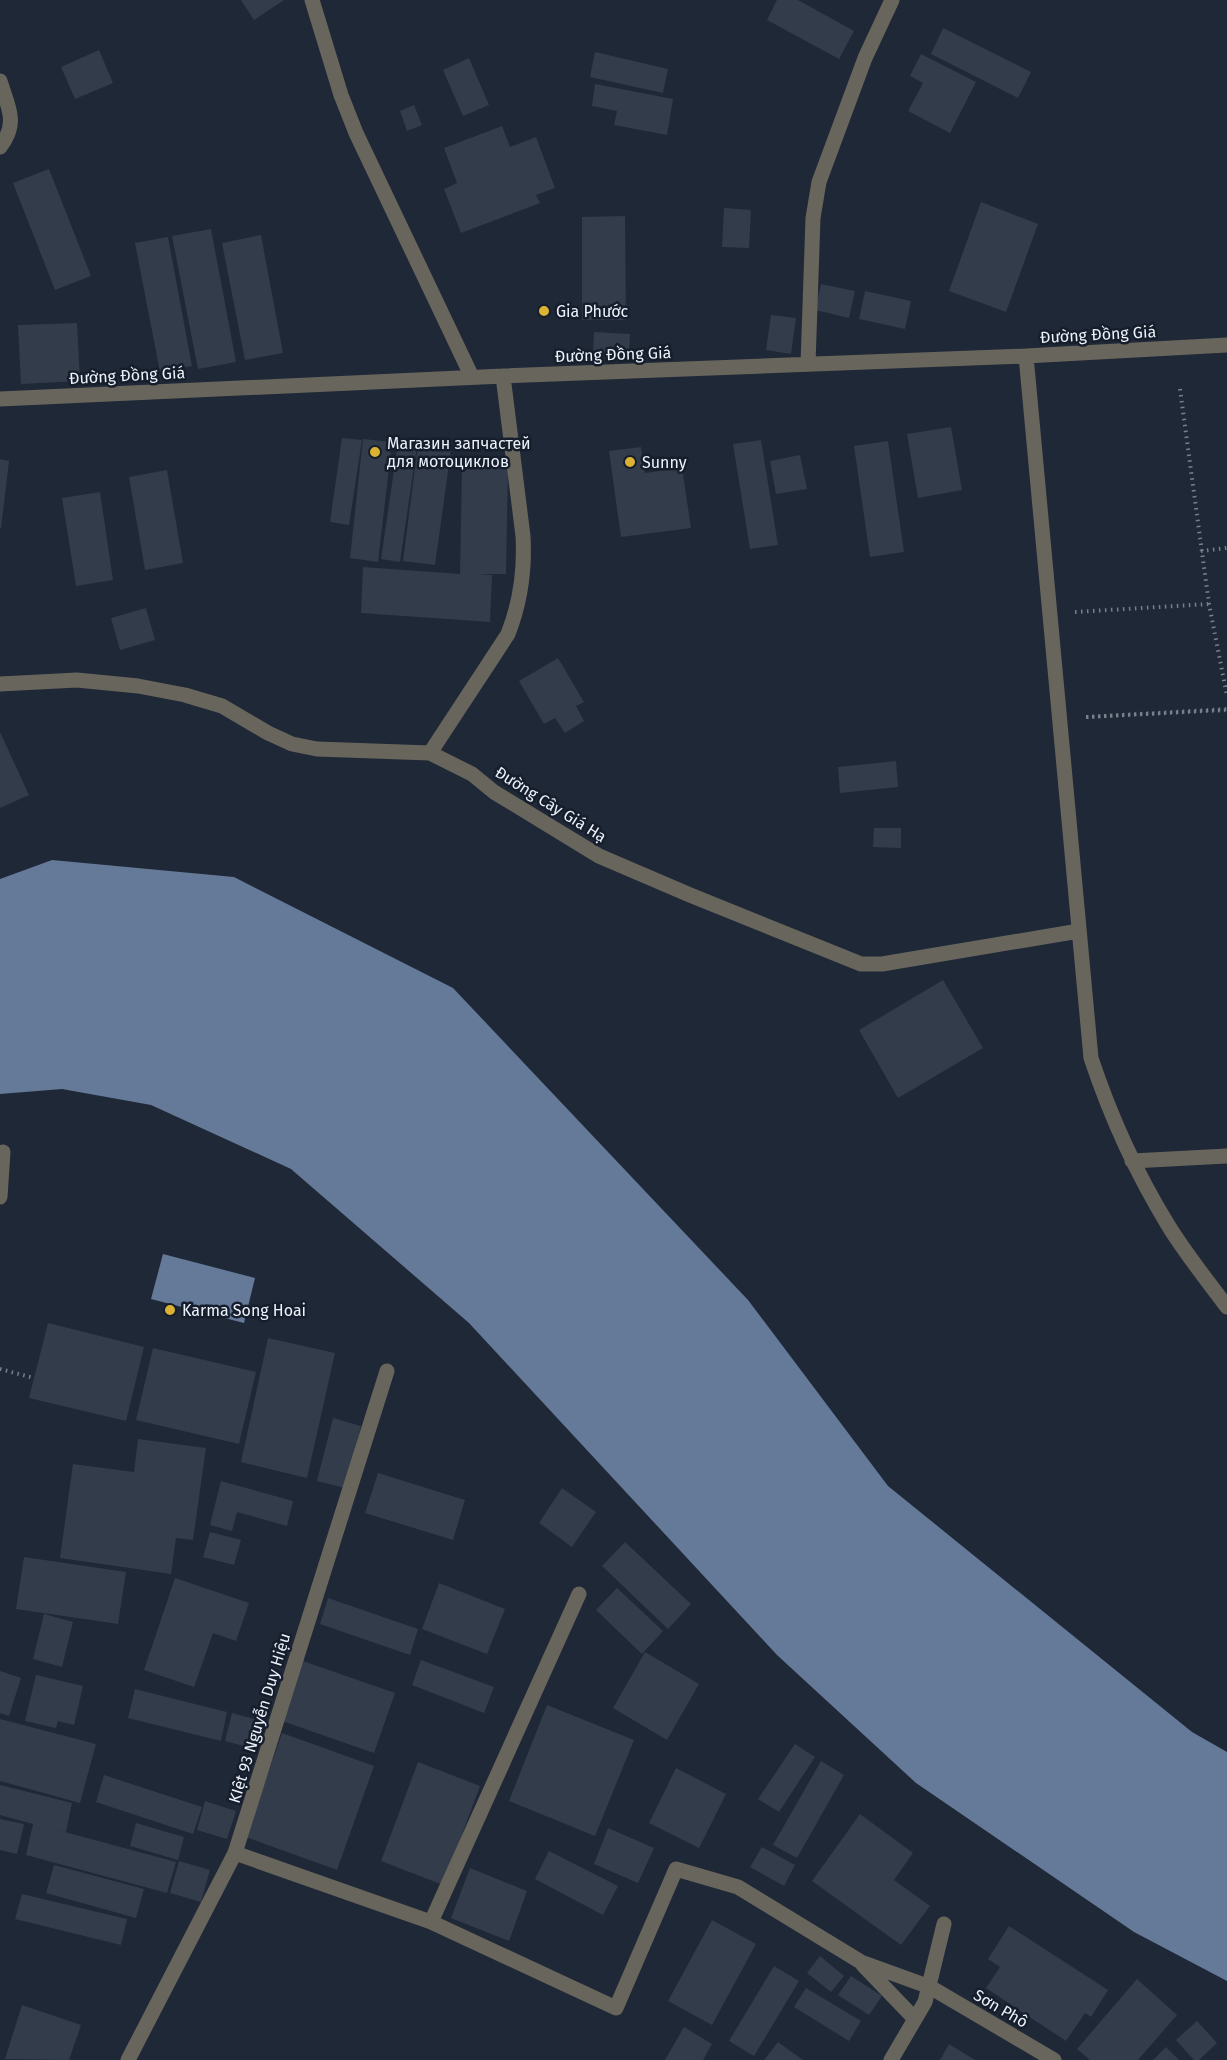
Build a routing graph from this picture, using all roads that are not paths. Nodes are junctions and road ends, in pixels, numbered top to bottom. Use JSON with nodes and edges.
{"nodes":[{"id":1,"x":312,"y":0,"type":"edge"},
{"id":2,"x":892,"y":0,"type":"edge"},
{"id":3,"x":0,"y":81,"type":"edge"},
{"id":4,"x":0,"y":147,"type":"edge"},
{"id":5,"x":1227,"y":345,"type":"edge"},
{"id":6,"x":1026,"y":356,"type":"junction"},
{"id":7,"x":808,"y":364,"type":"junction"},
{"id":8,"x":503,"y":376,"type":"junction"},
{"id":9,"x":472,"y":377,"type":"junction"},
{"id":10,"x":0,"y":399,"type":"edge"},
{"id":11,"x":0,"y":684,"type":"edge"},
{"id":12,"x":430,"y":753,"type":"junction"},
{"id":13,"x":1079,"y":931,"type":"junction"},
{"id":14,"x":3,"y":1152,"type":"dead end"},
{"id":15,"x":1227,"y":1156,"type":"edge"},
{"id":16,"x":1132,"y":1161,"type":"junction"},
{"id":17,"x":0,"y":1197,"type":"edge"},
{"id":18,"x":1227,"y":1307,"type":"edge"},
{"id":19,"x":387,"y":1371,"type":"dead end"},
{"id":20,"x":579,"y":1594,"type":"dead end"},
{"id":21,"x":235,"y":1853,"type":"junction"},
{"id":22,"x":431,"y":1922,"type":"junction"},
{"id":23,"x":944,"y":1924,"type":"dead end"},
{"id":24,"x":861,"y":1962,"type":"junction"},
{"id":25,"x":930,"y":1987,"type":"junction"},
{"id":26,"x":915,"y":2019,"type":"junction"},
{"id":27,"x":128,"y":2060,"type":"edge"},
{"id":28,"x":891,"y":2060,"type":"edge"},
{"id":29,"x":1054,"y":2060,"type":"edge"}],
"edges":[{"from":1,"to":9,"type":"street"},
{"from":2,"to":7,"type":"street"},
{"from":3,"to":4,"type":"street"},
{"from":5,"to":6,"type":"street","name":"Đường Đồng Giá"},
{"from":6,"to":7,"type":"street","name":"Đường Đồng Giá"},
{"from":6,"to":13,"type":"street"},
{"from":7,"to":8,"type":"street","name":"Đường Đồng Giá"},
{"from":8,"to":9,"type":"street","name":"Đường Đồng Giá"},
{"from":8,"to":12,"type":"street"},
{"from":9,"to":10,"type":"street","name":"Đường Đồng Giá"},
{"from":11,"to":12,"type":"street","name":"Đường Cây Giá Hạ"},
{"from":12,"to":13,"type":"street","name":"Đường Cây Giá Hạ"},
{"from":13,"to":16,"type":"street"},
{"from":14,"to":17,"type":"street"},
{"from":15,"to":16,"type":"street"},
{"from":16,"to":18,"type":"street"},
{"from":19,"to":21,"type":"street","name":"KIệt 93 Nguyễn Duy Hiệu"},
{"from":20,"to":22,"type":"street"},
{"from":21,"to":22,"type":"street"},
{"from":21,"to":27,"type":"street","name":"KIệt 93 Nguyễn Duy Hiệu"},
{"from":22,"to":24,"type":"street"},
{"from":23,"to":25,"type":"street"},
{"from":24,"to":25,"type":"street","name":"Sơn Phô"},
{"from":24,"to":26,"type":"street"},
{"from":25,"to":26,"type":"street"},
{"from":25,"to":29,"type":"street","name":"Sơn Phô"},
{"from":26,"to":28,"type":"street"}]}
